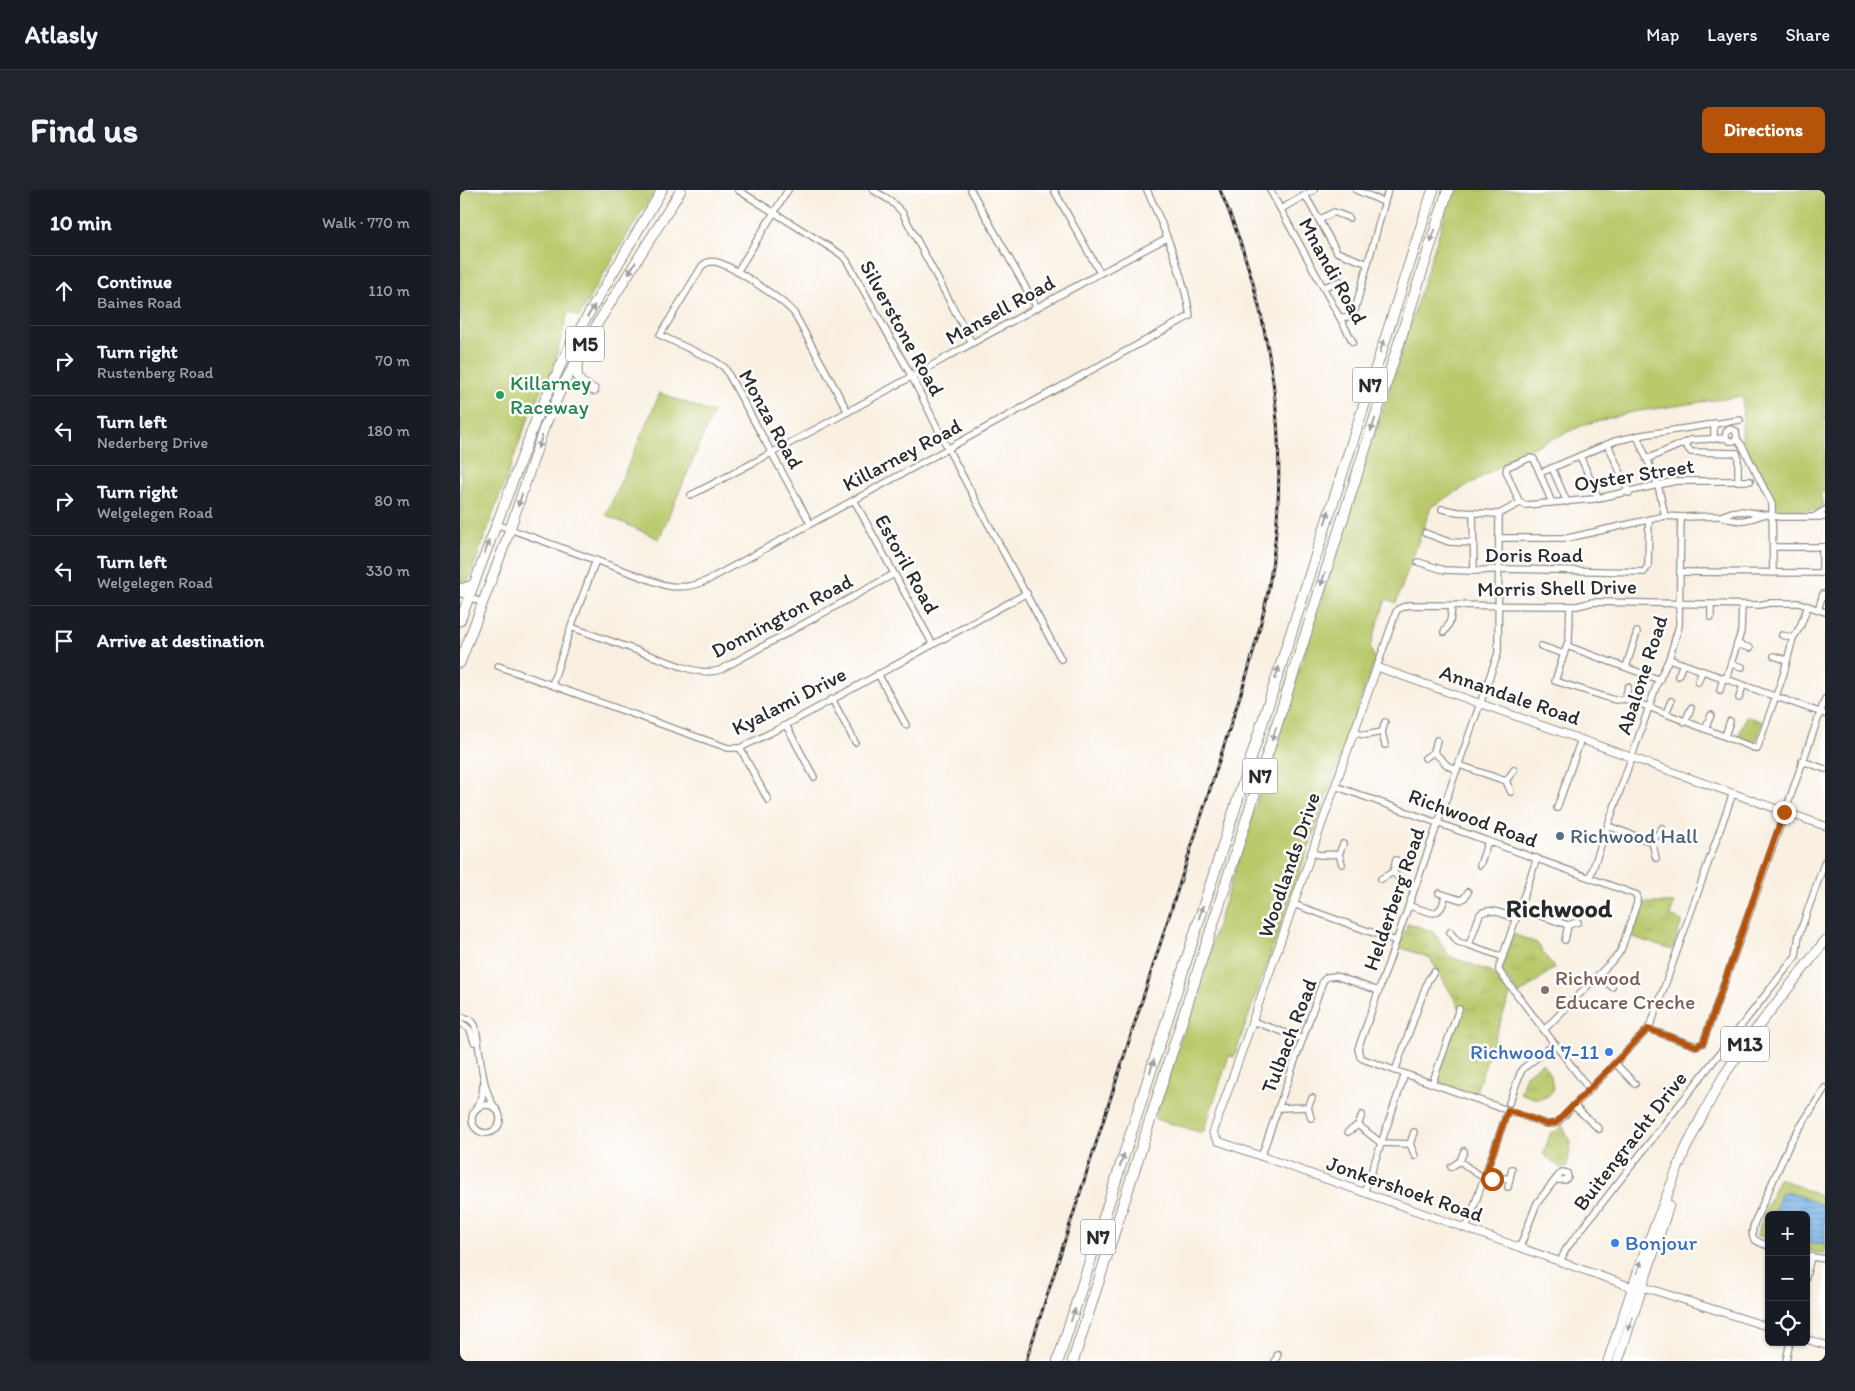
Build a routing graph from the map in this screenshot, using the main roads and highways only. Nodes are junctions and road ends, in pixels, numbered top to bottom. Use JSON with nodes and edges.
{"nodes":[{"id":1,"x":662,"y":190,"type":"edge"},
{"id":2,"x":681,"y":190,"type":"edge"},
{"id":3,"x":1433,"y":190,"type":"edge"},
{"id":4,"x":1448,"y":190,"type":"edge"},
{"id":5,"x":586,"y":342,"type":"junction"},
{"id":6,"x":594,"y":390,"type":"dead end"},
{"id":7,"x":473,"y":585,"type":"junction"},
{"id":8,"x":460,"y":589,"type":"edge"},
{"id":9,"x":464,"y":595,"type":"edge"},
{"id":10,"x":460,"y":621,"type":"edge"},
{"id":11,"x":460,"y":662,"type":"edge"},
{"id":12,"x":1825,"y":940,"type":"edge"},
{"id":13,"x":1637,"y":1288,"type":"junction"},
{"id":14,"x":1058,"y":1361,"type":"edge"},
{"id":15,"x":1073,"y":1361,"type":"edge"},
{"id":16,"x":1608,"y":1361,"type":"edge"},
{"id":17,"x":1618,"y":1361,"type":"edge"}],
"edges":[{"from":7,"to":1,"type":"main road","number":"M5","one_way":true},
{"from":2,"to":5,"type":"main road","number":"M5","one_way":true},
{"from":14,"to":3,"type":"highway","number":"N7","one_way":true},
{"from":4,"to":15,"type":"highway","number":"N7","one_way":true},
{"from":5,"to":6,"type":"main road"},
{"from":5,"to":11,"type":"main road","number":"M5","one_way":true},
{"from":7,"to":8,"type":"main road"},
{"from":7,"to":9,"type":"main road","number":"M5"},
{"from":9,"to":10,"type":"main road","number":"M5"},
{"from":12,"to":13,"type":"main road","number":"M13"},
{"from":13,"to":16,"type":"main road","number":"M13"},
{"from":13,"to":17,"type":"main road","number":"M13","one_way":true}]}
